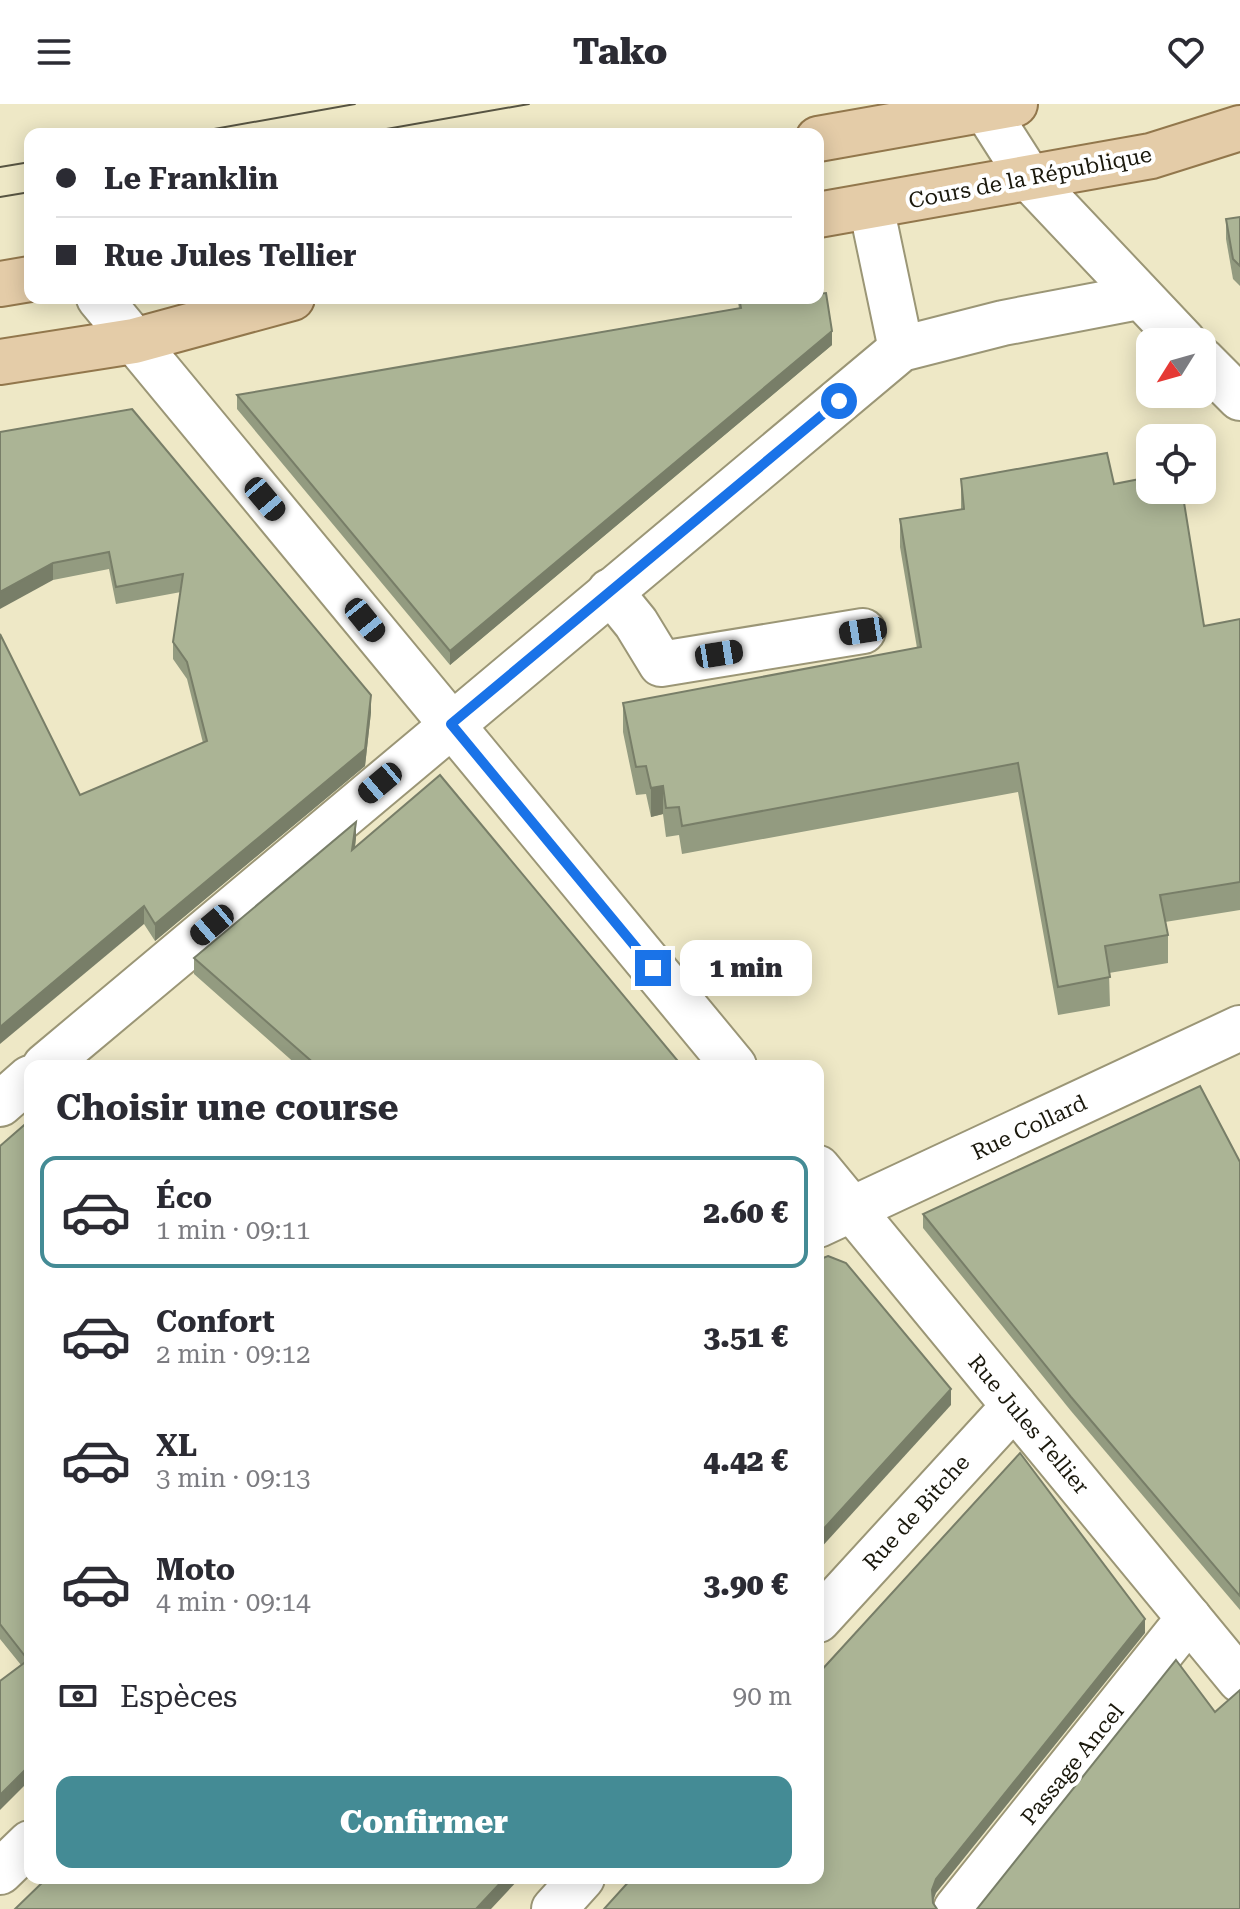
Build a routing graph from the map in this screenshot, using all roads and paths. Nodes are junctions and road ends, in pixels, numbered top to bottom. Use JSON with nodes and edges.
{"nodes":[{"id":1,"x":1000,"y":107,"type":"edge"},
{"id":2,"x":1240,"y":128,"type":"edge"},
{"id":3,"x":824,"y":138,"type":"edge"},
{"id":4,"x":1030,"y":179,"type":"junction"},
{"id":5,"x":871,"y":206,"type":"junction"},
{"id":6,"x":824,"y":214,"type":"edge"},
{"id":7,"x":24,"y":280,"type":"edge"},
{"id":8,"x":0,"y":284,"type":"edge"},
{"id":9,"x":1139,"y":297,"type":"junction"},
{"id":10,"x":104,"y":304,"type":"edge"},
{"id":11,"x":270,"y":304,"type":"edge"},
{"id":12,"x":1170,"y":328,"type":"edge"},
{"id":13,"x":134,"y":341,"type":"junction"},
{"id":14,"x":901,"y":349,"type":"junction"},
{"id":15,"x":0,"y":362,"type":"edge"},
{"id":16,"x":1216,"y":374,"type":"edge"},
{"id":17,"x":1240,"y":398,"type":"edge"},
{"id":18,"x":610,"y":591,"type":"junction"},
{"id":19,"x":863,"y":631,"type":"dead end"},
{"id":20,"x":451,"y":724,"type":"junction"},
{"id":21,"x":1240,"y":1028,"type":"edge"},
{"id":22,"x":52,"y":1060,"type":"edge"},
{"id":23,"x":729,"y":1060,"type":"edge"},
{"id":24,"x":24,"y":1083,"type":"edge"},
{"id":25,"x":0,"y":1104,"type":"edge"},
{"id":26,"x":824,"y":1185,"type":"edge"},
{"id":27,"x":835,"y":1217,"type":"edge"},
{"id":28,"x":1014,"y":1406,"type":"junction"},
{"id":29,"x":824,"y":1613,"type":"edge"},
{"id":30,"x":1189,"y":1618,"type":"junction"},
{"id":31,"x":1240,"y":1680,"type":"edge"},
{"id":32,"x":24,"y":1849,"type":"edge"},
{"id":33,"x":0,"y":1872,"type":"edge"},
{"id":34,"x":577,"y":1884,"type":"edge"},
{"id":35,"x":554,"y":1909,"type":"edge"},
{"id":36,"x":956,"y":1909,"type":"edge"}],
"edges":[{"from":1,"to":3,"type":"main road"},
{"from":1,"to":4,"type":"street"},
{"from":2,"to":4,"type":"main road","name":"Cours de la République"},
{"from":4,"to":5,"type":"main road","name":"Cours de la République"},
{"from":4,"to":9,"type":"street"},
{"from":5,"to":6,"type":"main road","name":"Cours de la République"},
{"from":5,"to":14,"type":"street"},
{"from":7,"to":8,"type":"main road"},
{"from":9,"to":12,"type":"street"},
{"from":9,"to":14,"type":"street"},
{"from":10,"to":13,"type":"street"},
{"from":11,"to":13,"type":"main road"},
{"from":13,"to":15,"type":"main road"},
{"from":13,"to":20,"type":"street"},
{"from":14,"to":18,"type":"street"},
{"from":16,"to":17,"type":"street"},
{"from":18,"to":19,"type":"street"},
{"from":18,"to":20,"type":"street"},
{"from":20,"to":22,"type":"street"},
{"from":20,"to":23,"type":"street"},
{"from":21,"to":27,"type":"street","name":"Rue Collard"},
{"from":24,"to":25,"type":"street"},
{"from":26,"to":27,"type":"street","name":"Rue Jules Tellier"},
{"from":27,"to":28,"type":"street","name":"Rue Jules Tellier"},
{"from":28,"to":29,"type":"street","name":"Rue de Bitche"},
{"from":28,"to":30,"type":"street","name":"Rue Jules Tellier"},
{"from":30,"to":31,"type":"street","name":"Rue Jules Tellier"},
{"from":30,"to":36,"type":"street","name":"Passage Ancel"},
{"from":32,"to":33,"type":"street"},
{"from":34,"to":35,"type":"street"}]}
